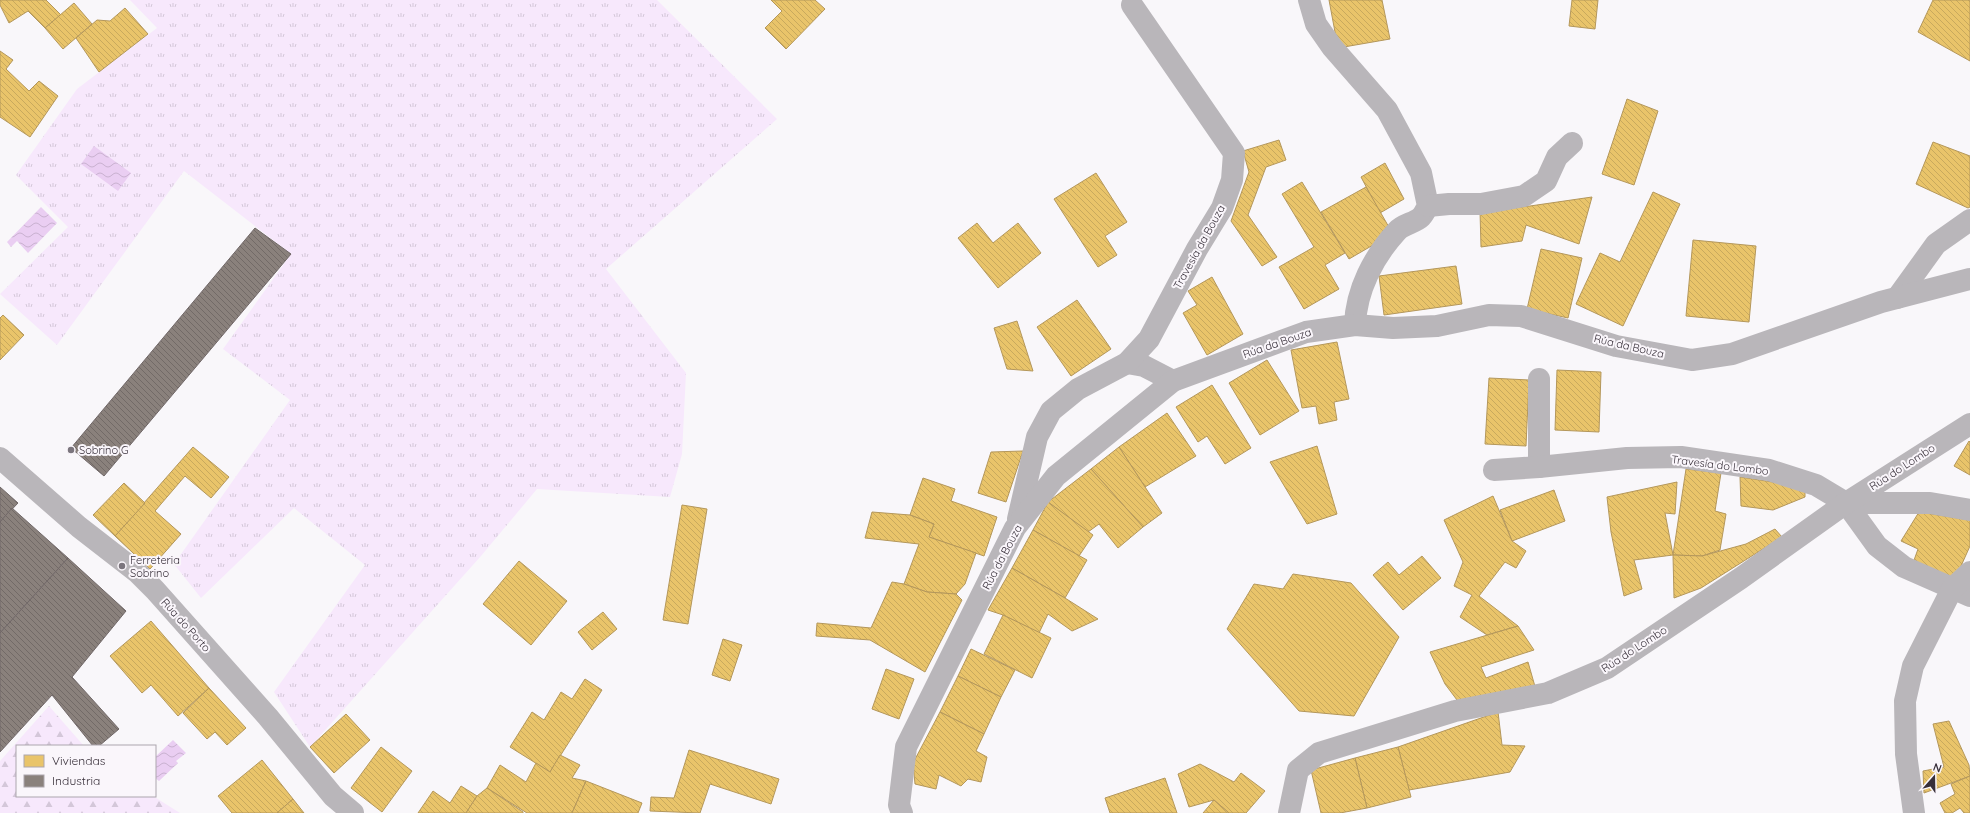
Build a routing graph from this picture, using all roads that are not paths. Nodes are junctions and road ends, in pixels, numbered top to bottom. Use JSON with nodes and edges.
{"nodes":[{"id":1,"x":1309,"y":0,"type":"edge"},
{"id":2,"x":1132,"y":5,"type":"dead end"},
{"id":3,"x":1572,"y":143,"type":"dead end"},
{"id":4,"x":1428,"y":206,"type":"junction"},
{"id":5,"x":1970,"y":220,"type":"edge"},
{"id":6,"x":1970,"y":279,"type":"edge"},
{"id":7,"x":1897,"y":298,"type":"junction"},
{"id":8,"x":1355,"y":325,"type":"junction"},
{"id":9,"x":1128,"y":363,"type":"junction"},
{"id":10,"x":1539,"y":379,"type":"dead end"},
{"id":11,"x":1173,"y":381,"type":"junction"},
{"id":12,"x":1970,"y":424,"type":"edge"},
{"id":13,"x":0,"y":458,"type":"edge"},
{"id":14,"x":1539,"y":467,"type":"junction"},
{"id":15,"x":1494,"y":470,"type":"dead end"},
{"id":16,"x":1846,"y":503,"type":"junction"},
{"id":17,"x":1970,"y":510,"type":"edge"},
{"id":18,"x":1016,"y":528,"type":"junction"},
{"id":19,"x":1970,"y":572,"type":"edge"},
{"id":20,"x":1961,"y":592,"type":"edge"},
{"id":21,"x":353,"y":813,"type":"edge"},
{"id":22,"x":902,"y":813,"type":"edge"},
{"id":23,"x":1290,"y":813,"type":"edge"},
{"id":24,"x":1914,"y":813,"type":"edge"}],
"edges":[{"from":1,"to":4,"type":"street"},
{"from":2,"to":9,"type":"street","name":"Travesía da Bouza"},
{"from":3,"to":4,"type":"street"},
{"from":4,"to":8,"type":"street"},
{"from":5,"to":7,"type":"street"},
{"from":6,"to":7,"type":"street","name":"Rúa da Bouza"},
{"from":7,"to":8,"type":"street","name":"Rúa da Bouza"},
{"from":8,"to":11,"type":"street","name":"Rúa da Bouza"},
{"from":9,"to":11,"type":"street"},
{"from":9,"to":18,"type":"street","name":"Travesía da Bouza"},
{"from":10,"to":14,"type":"street"},
{"from":11,"to":18,"type":"street","name":"Rúa da Bouza"},
{"from":12,"to":16,"type":"street","name":"Rúa do Lombo"},
{"from":13,"to":21,"type":"street","name":"Rúa do Porto"},
{"from":14,"to":15,"type":"street","name":"Travesía do Lombo"},
{"from":14,"to":16,"type":"street","name":"Travesía do Lombo"},
{"from":16,"to":17,"type":"street"},
{"from":16,"to":20,"type":"street"},
{"from":16,"to":23,"type":"street","name":"Rúa do Lombo"},
{"from":18,"to":22,"type":"street","name":"Rúa da Bouza"},
{"from":19,"to":20,"type":"street"},
{"from":20,"to":24,"type":"street"}]}
